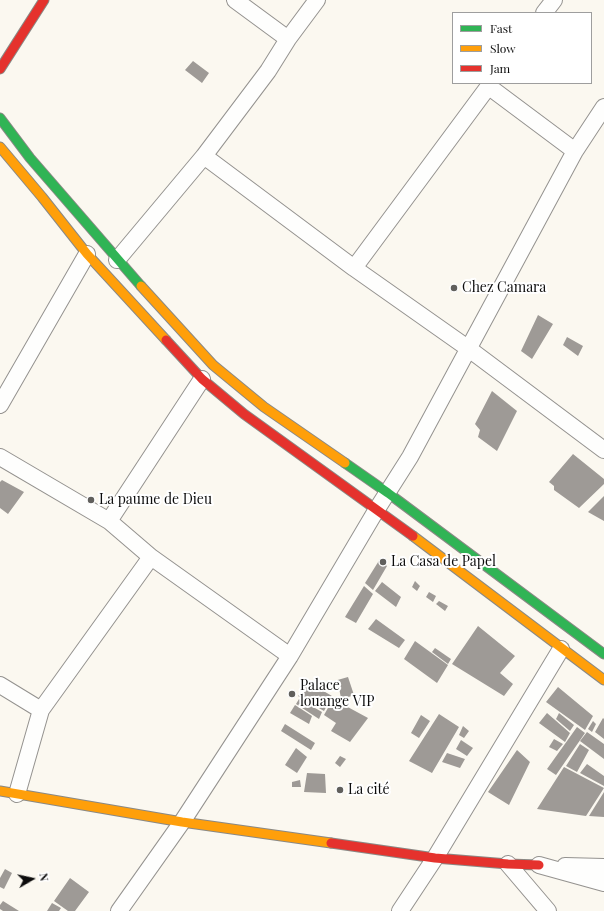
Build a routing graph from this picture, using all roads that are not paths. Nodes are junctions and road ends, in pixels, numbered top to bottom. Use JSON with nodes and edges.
{"nodes":[{"id":1,"x":44,"y":0,"type":"edge"},
{"id":2,"x":235,"y":0,"type":"edge"},
{"id":3,"x":317,"y":0,"type":"edge"},
{"id":4,"x":554,"y":0,"type":"edge"},
{"id":5,"x":545,"y":12,"type":"edge"},
{"id":6,"x":288,"y":39,"type":"junction"},
{"id":7,"x":0,"y":70,"type":"edge"},
{"id":8,"x":489,"y":85,"type":"edge"},
{"id":9,"x":604,"y":108,"type":"edge"},
{"id":10,"x":0,"y":118,"type":"edge"},
{"id":11,"x":0,"y":147,"type":"edge"},
{"id":12,"x":575,"y":151,"type":"junction"},
{"id":13,"x":204,"y":156,"type":"junction"},
{"id":14,"x":87,"y":254,"type":"junction"},
{"id":15,"x":117,"y":260,"type":"junction"},
{"id":16,"x":354,"y":268,"type":"junction"},
{"id":17,"x":469,"y":349,"type":"junction"},
{"id":18,"x":202,"y":379,"type":"junction"},
{"id":19,"x":0,"y":406,"type":"edge"},
{"id":20,"x":604,"y":450,"type":"edge"},
{"id":21,"x":0,"y":457,"type":"edge"},
{"id":22,"x":388,"y":493,"type":"junction"},
{"id":23,"x":376,"y":509,"type":"junction"},
{"id":24,"x":109,"y":521,"type":"junction"},
{"id":25,"x":151,"y":557,"type":"junction"},
{"id":26,"x":562,"y":649,"type":"junction"},
{"id":27,"x":604,"y":654,"type":"edge"},
{"id":28,"x":290,"y":656,"type":"junction"},
{"id":29,"x":604,"y":680,"type":"edge"},
{"id":30,"x":0,"y":686,"type":"edge"},
{"id":31,"x":41,"y":710,"type":"junction"},
{"id":32,"x":0,"y":791,"type":"edge"},
{"id":33,"x":17,"y":794,"type":"junction"},
{"id":34,"x":182,"y":822,"type":"junction"},
{"id":35,"x":435,"y":858,"type":"junction"},
{"id":36,"x":508,"y":864,"type":"junction"},
{"id":37,"x":539,"y":865,"type":"junction"},
{"id":38,"x":604,"y":867,"type":"edge"},
{"id":39,"x":604,"y":883,"type":"edge"},
{"id":40,"x":119,"y":911,"type":"edge"},
{"id":41,"x":400,"y":911,"type":"edge"},
{"id":42,"x":548,"y":911,"type":"edge"}],
"edges":[{"from":1,"to":7,"type":"main road"},
{"from":2,"to":6,"type":"street"},
{"from":3,"to":6,"type":"street"},
{"from":4,"to":5,"type":"street"},
{"from":6,"to":13,"type":"street"},
{"from":8,"to":12,"type":"street"},
{"from":8,"to":16,"type":"street"},
{"from":9,"to":12,"type":"street"},
{"from":10,"to":15,"type":"main road"},
{"from":11,"to":14,"type":"main road"},
{"from":12,"to":17,"type":"street"},
{"from":13,"to":15,"type":"street"},
{"from":13,"to":16,"type":"street"},
{"from":14,"to":18,"type":"main road"},
{"from":14,"to":19,"type":"street"},
{"from":15,"to":22,"type":"main road"},
{"from":16,"to":17,"type":"street"},
{"from":17,"to":20,"type":"street"},
{"from":17,"to":22,"type":"street"},
{"from":18,"to":23,"type":"main road"},
{"from":18,"to":24,"type":"street"},
{"from":21,"to":24,"type":"street"},
{"from":22,"to":23,"type":"street"},
{"from":22,"to":27,"type":"main road"},
{"from":23,"to":26,"type":"main road"},
{"from":23,"to":28,"type":"street"},
{"from":24,"to":25,"type":"street"},
{"from":25,"to":28,"type":"street"},
{"from":25,"to":31,"type":"street"},
{"from":26,"to":29,"type":"main road"},
{"from":26,"to":35,"type":"street"},
{"from":28,"to":34,"type":"street"},
{"from":30,"to":31,"type":"street"},
{"from":31,"to":33,"type":"street"},
{"from":32,"to":33,"type":"main road"},
{"from":33,"to":34,"type":"main road"},
{"from":34,"to":35,"type":"main road"},
{"from":34,"to":40,"type":"street"},
{"from":35,"to":36,"type":"main road"},
{"from":35,"to":41,"type":"street"},
{"from":36,"to":37,"type":"main road"},
{"from":36,"to":42,"type":"street"},
{"from":37,"to":38,"type":"street"},
{"from":37,"to":39,"type":"street"}]}
